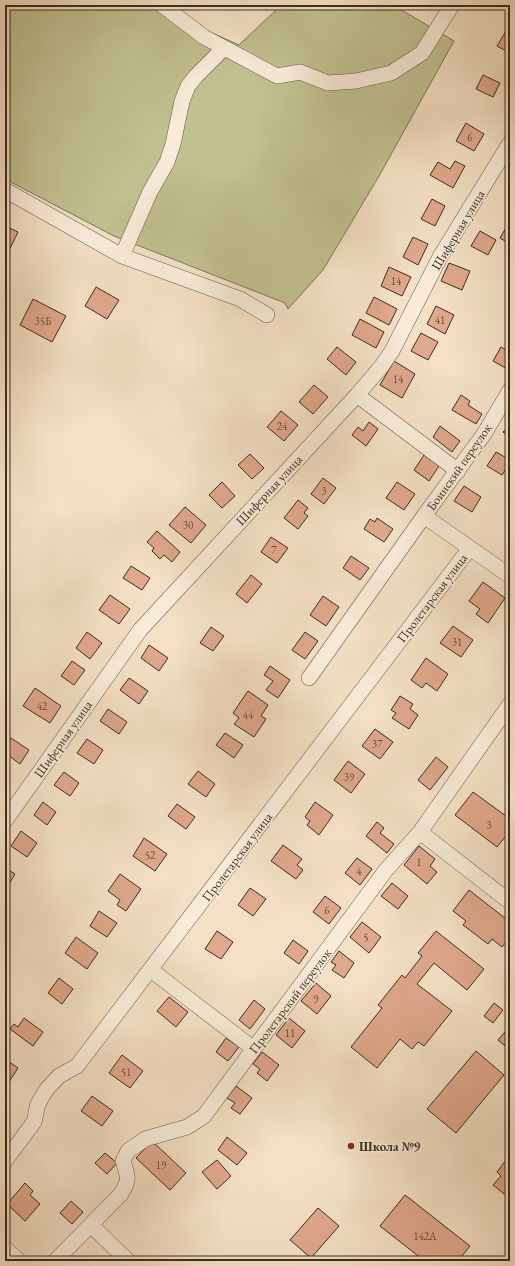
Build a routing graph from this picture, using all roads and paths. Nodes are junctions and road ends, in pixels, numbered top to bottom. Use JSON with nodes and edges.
{"nodes":[{"id":1,"x":162,"y":5,"type":"edge"},
{"id":2,"x":452,"y":5,"type":"edge"},
{"id":3,"x":224,"y":48,"type":"junction"},
{"id":4,"x":510,"y":143,"type":"edge"},
{"id":5,"x":5,"y":190,"type":"edge"},
{"id":6,"x":122,"y":256,"type":"junction"},
{"id":7,"x":267,"y":315,"type":"dead end"},
{"id":8,"x":358,"y":395,"type":"junction"},
{"id":9,"x":508,"y":397,"type":"edge"},
{"id":10,"x":458,"y":471,"type":"junction"},
{"id":11,"x":424,"y":516,"type":"junction"},
{"id":12,"x":470,"y":548,"type":"junction"},
{"id":13,"x":510,"y":576,"type":"edge"},
{"id":14,"x":309,"y":678,"type":"dead end"},
{"id":15,"x":510,"y":704,"type":"edge"},
{"id":16,"x":5,"y":821,"type":"edge"},
{"id":17,"x":420,"y":832,"type":"junction"},
{"id":18,"x":510,"y":902,"type":"edge"},
{"id":19,"x":151,"y":970,"type":"junction"},
{"id":20,"x":254,"y":1049,"type":"junction"},
{"id":21,"x":5,"y":1161,"type":"edge"},
{"id":22,"x":91,"y":1225,"type":"junction"},
{"id":23,"x":5,"y":1248,"type":"edge"},
{"id":24,"x":19,"y":1261,"type":"edge"},
{"id":25,"x":55,"y":1261,"type":"edge"},
{"id":26,"x":128,"y":1261,"type":"edge"}],
"edges":[{"from":1,"to":3,"type":"street"},
{"from":2,"to":3,"type":"street"},
{"from":3,"to":6,"type":"street"},
{"from":4,"to":8,"type":"street","name":"Шиферная улица"},
{"from":5,"to":6,"type":"street"},
{"from":6,"to":7,"type":"street"},
{"from":8,"to":10,"type":"street"},
{"from":8,"to":16,"type":"street","name":"Шиферная улица"},
{"from":9,"to":10,"type":"street","name":"Боинский переулок"},
{"from":10,"to":11,"type":"street","name":"Боинский переулок"},
{"from":11,"to":12,"type":"street","name":"Боинский переулок"},
{"from":11,"to":14,"type":"street"},
{"from":12,"to":13,"type":"street","name":"Боинский переулок"},
{"from":12,"to":19,"type":"street","name":"Пролетарская улица"},
{"from":15,"to":17,"type":"street","name":"Пролетарский переулок"},
{"from":17,"to":18,"type":"street"},
{"from":17,"to":20,"type":"street","name":"Пролетарский переулок"},
{"from":19,"to":20,"type":"street"},
{"from":19,"to":21,"type":"street","name":"Пролетарская улица"},
{"from":20,"to":22,"type":"street","name":"Пролетарский переулок"},
{"from":22,"to":25,"type":"street","name":"Пролетарский переулок"},
{"from":22,"to":26,"type":"street"},
{"from":23,"to":24,"type":"street"}]}
